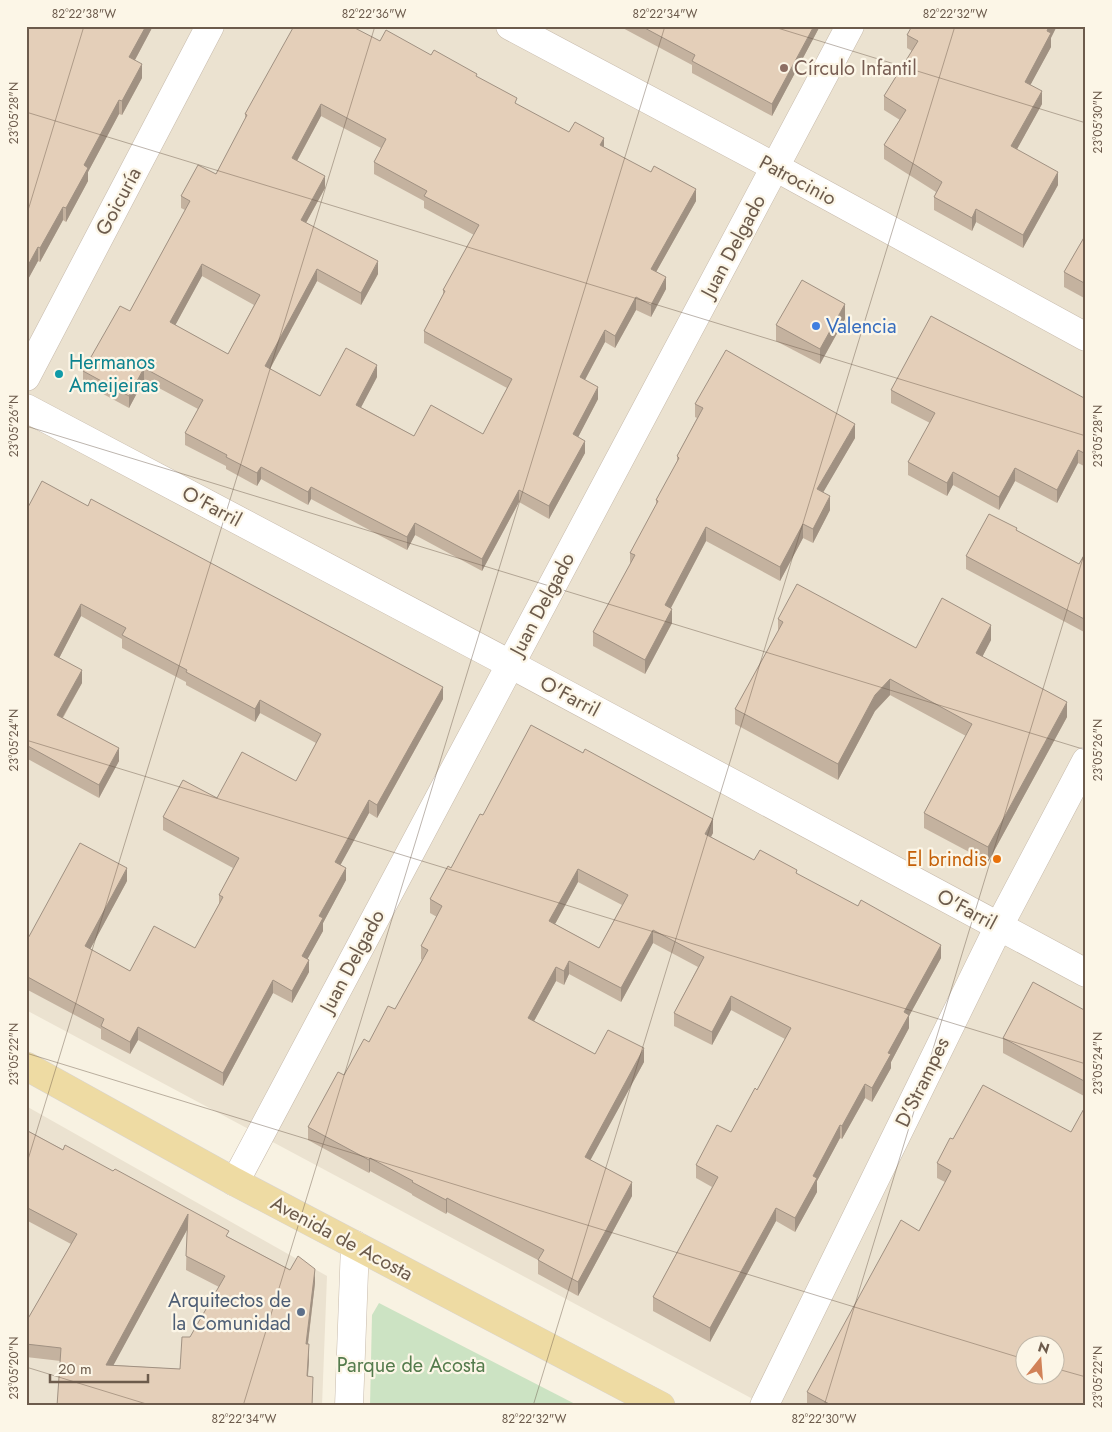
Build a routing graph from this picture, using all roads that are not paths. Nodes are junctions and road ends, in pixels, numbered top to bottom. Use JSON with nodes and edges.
{"nodes":[{"id":1,"x":210,"y":26,"type":"edge"},
{"id":2,"x":510,"y":26,"type":"edge"},
{"id":3,"x":850,"y":26,"type":"edge"},
{"id":4,"x":775,"y":167,"type":"junction"},
{"id":5,"x":1086,"y":337,"type":"edge"},
{"id":6,"x":26,"y":377,"type":"edge"},
{"id":7,"x":26,"y":408,"type":"edge"},
{"id":8,"x":510,"y":664,"type":"junction"},
{"id":9,"x":1086,"y":762,"type":"edge"},
{"id":10,"x":999,"y":926,"type":"junction"},
{"id":11,"x":1086,"y":973,"type":"edge"},
{"id":12,"x":26,"y":1066,"type":"edge"},
{"id":13,"x":235,"y":1182,"type":"junction"},
{"id":14,"x":356,"y":1245,"type":"junction"},
{"id":15,"x":349,"y":1406,"type":"edge"},
{"id":16,"x":661,"y":1406,"type":"edge"},
{"id":17,"x":764,"y":1406,"type":"edge"}],
"edges":[{"from":1,"to":6,"type":"street","name":"Goicuría"},
{"from":2,"to":4,"type":"street","name":"Patrocinio"},
{"from":3,"to":4,"type":"street","name":"Juan Delgado"},
{"from":4,"to":5,"type":"street","name":"Patrocinio"},
{"from":4,"to":8,"type":"street","name":"Juan Delgado"},
{"from":7,"to":8,"type":"street","name":"O'Farril"},
{"from":8,"to":10,"type":"street","name":"O'Farril"},
{"from":8,"to":13,"type":"street","name":"Juan Delgado"},
{"from":9,"to":10,"type":"street","name":"D'Strampes"},
{"from":10,"to":11,"type":"street","name":"O'Farril"},
{"from":10,"to":17,"type":"street","name":"D'Strampes"},
{"from":12,"to":13,"type":"main road","name":"Avenida de Acosta"},
{"from":13,"to":14,"type":"main road","name":"Avenida de Acosta"},
{"from":14,"to":15,"type":"street"},
{"from":14,"to":16,"type":"main road","name":"Avenida de Acosta"}]}
